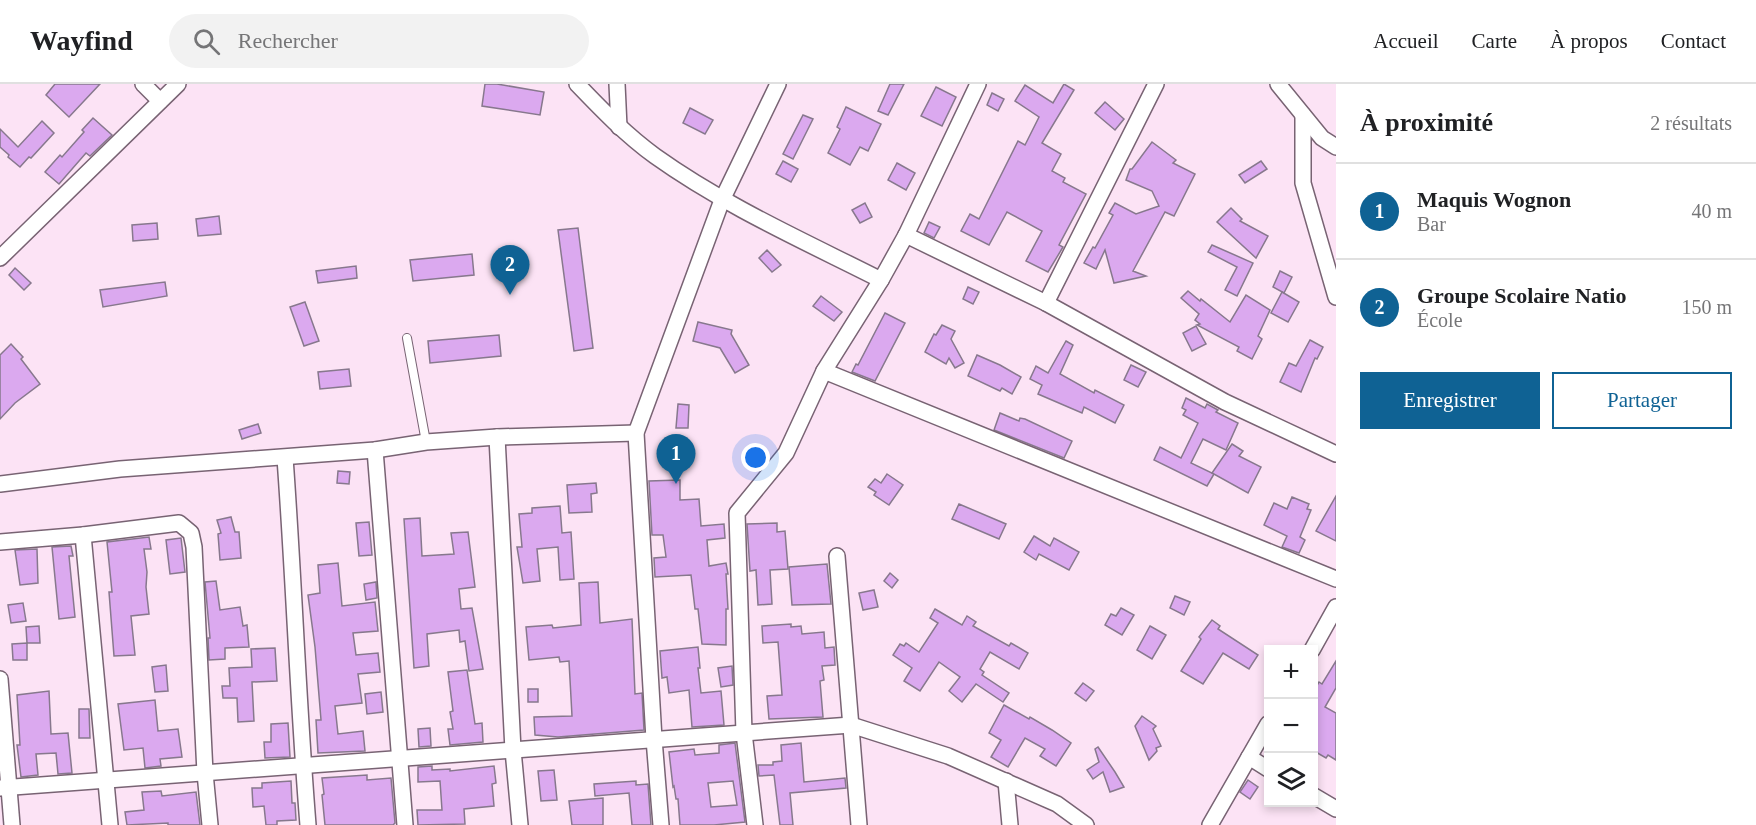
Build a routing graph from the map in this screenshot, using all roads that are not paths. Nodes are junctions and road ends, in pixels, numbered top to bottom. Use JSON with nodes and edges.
{"nodes":[{"id":1,"x":143,"y":84,"type":"edge"},
{"id":2,"x":178,"y":84,"type":"edge"},
{"id":3,"x":578,"y":84,"type":"edge"},
{"id":4,"x":617,"y":84,"type":"edge"},
{"id":5,"x":778,"y":84,"type":"edge"},
{"id":6,"x":978,"y":84,"type":"edge"},
{"id":7,"x":1156,"y":84,"type":"edge"},
{"id":8,"x":1278,"y":84,"type":"edge"},
{"id":9,"x":160,"y":101,"type":"junction"},
{"id":10,"x":1303,"y":115,"type":"junction"},
{"id":11,"x":619,"y":127,"type":"junction"},
{"id":12,"x":1336,"y":147,"type":"edge"},
{"id":13,"x":722,"y":200,"type":"junction"},
{"id":14,"x":906,"y":235,"type":"junction"},
{"id":15,"x":0,"y":258,"type":"edge"},
{"id":16,"x":881,"y":280,"type":"junction"},
{"id":17,"x":1336,"y":297,"type":"edge"},
{"id":18,"x":1046,"y":303,"type":"junction"},
{"id":19,"x":407,"y":338,"type":"dead end"},
{"id":20,"x":824,"y":371,"type":"junction"},
{"id":21,"x":636,"y":433,"type":"junction"},
{"id":22,"x":497,"y":437,"type":"junction"},
{"id":23,"x":426,"y":442,"type":"junction"},
{"id":24,"x":375,"y":450,"type":"junction"},
{"id":25,"x":1336,"y":454,"type":"edge"},
{"id":26,"x":285,"y":458,"type":"junction"},
{"id":27,"x":0,"y":484,"type":"edge"},
{"id":28,"x":83,"y":535,"type":"junction"},
{"id":29,"x":0,"y":542,"type":"edge"},
{"id":30,"x":837,"y":556,"type":"dead end"},
{"id":31,"x":1336,"y":579,"type":"edge"},
{"id":32,"x":1336,"y":607,"type":"edge"},
{"id":33,"x":1315,"y":645,"type":"edge"},
{"id":34,"x":0,"y":679,"type":"edge"},
{"id":35,"x":851,"y":725,"type":"junction"},
{"id":36,"x":1264,"y":732,"type":"edge"},
{"id":37,"x":744,"y":733,"type":"junction"},
{"id":38,"x":654,"y":739,"type":"junction"},
{"id":39,"x":513,"y":750,"type":"junction"},
{"id":40,"x":1249,"y":757,"type":"junction"},
{"id":41,"x":399,"y":758,"type":"junction"},
{"id":42,"x":303,"y":765,"type":"junction"},
{"id":43,"x":1264,"y":766,"type":"edge"},
{"id":44,"x":205,"y":773,"type":"junction"},
{"id":45,"x":106,"y":780,"type":"junction"},
{"id":46,"x":1006,"y":781,"type":"junction"},
{"id":47,"x":5,"y":788,"type":"edge"},
{"id":48,"x":1318,"y":798,"type":"edge"},
{"id":49,"x":1336,"y":809,"type":"edge"},
{"id":50,"x":12,"y":825,"type":"edge"},
{"id":51,"x":110,"y":825,"type":"edge"},
{"id":52,"x":210,"y":825,"type":"edge"},
{"id":53,"x":309,"y":825,"type":"edge"},
{"id":54,"x":405,"y":825,"type":"edge"},
{"id":55,"x":520,"y":825,"type":"edge"},
{"id":56,"x":662,"y":825,"type":"edge"},
{"id":57,"x":755,"y":825,"type":"edge"},
{"id":58,"x":859,"y":825,"type":"edge"},
{"id":59,"x":1010,"y":825,"type":"edge"},
{"id":60,"x":1086,"y":825,"type":"edge"},
{"id":61,"x":1210,"y":825,"type":"edge"}],
"edges":[{"from":1,"to":9,"type":"street"},
{"from":2,"to":9,"type":"street"},
{"from":3,"to":11,"type":"street"},
{"from":4,"to":11,"type":"street"},
{"from":5,"to":13,"type":"street"},
{"from":6,"to":14,"type":"street"},
{"from":7,"to":18,"type":"street"},
{"from":8,"to":10,"type":"street"},
{"from":9,"to":15,"type":"street"},
{"from":10,"to":12,"type":"street"},
{"from":10,"to":17,"type":"street"},
{"from":11,"to":13,"type":"street"},
{"from":13,"to":16,"type":"street"},
{"from":13,"to":21,"type":"street"},
{"from":14,"to":16,"type":"street"},
{"from":14,"to":18,"type":"street"},
{"from":16,"to":20,"type":"street"},
{"from":18,"to":25,"type":"street"},
{"from":19,"to":23,"type":"lane"},
{"from":20,"to":31,"type":"street"},
{"from":20,"to":37,"type":"street"},
{"from":21,"to":22,"type":"street"},
{"from":21,"to":38,"type":"street"},
{"from":22,"to":23,"type":"street"},
{"from":22,"to":39,"type":"street"},
{"from":23,"to":24,"type":"street"},
{"from":24,"to":26,"type":"street"},
{"from":24,"to":41,"type":"street"},
{"from":26,"to":27,"type":"street"},
{"from":26,"to":42,"type":"street"},
{"from":28,"to":29,"type":"street"},
{"from":28,"to":44,"type":"street"},
{"from":28,"to":45,"type":"street"},
{"from":30,"to":35,"type":"street"},
{"from":32,"to":33,"type":"street"},
{"from":34,"to":47,"type":"street"},
{"from":35,"to":37,"type":"street"},
{"from":35,"to":46,"type":"street"},
{"from":35,"to":58,"type":"street"},
{"from":36,"to":40,"type":"street"},
{"from":37,"to":38,"type":"street"},
{"from":37,"to":57,"type":"street"},
{"from":38,"to":39,"type":"street"},
{"from":38,"to":56,"type":"street"},
{"from":39,"to":41,"type":"street"},
{"from":39,"to":55,"type":"street"},
{"from":40,"to":43,"type":"street"},
{"from":40,"to":61,"type":"street"},
{"from":41,"to":42,"type":"street"},
{"from":41,"to":54,"type":"street"},
{"from":42,"to":44,"type":"street"},
{"from":42,"to":53,"type":"street"},
{"from":44,"to":45,"type":"street"},
{"from":44,"to":52,"type":"street"},
{"from":45,"to":47,"type":"street"},
{"from":45,"to":51,"type":"street"},
{"from":46,"to":59,"type":"street"},
{"from":46,"to":60,"type":"street"},
{"from":47,"to":50,"type":"street"},
{"from":48,"to":49,"type":"street"}]}
